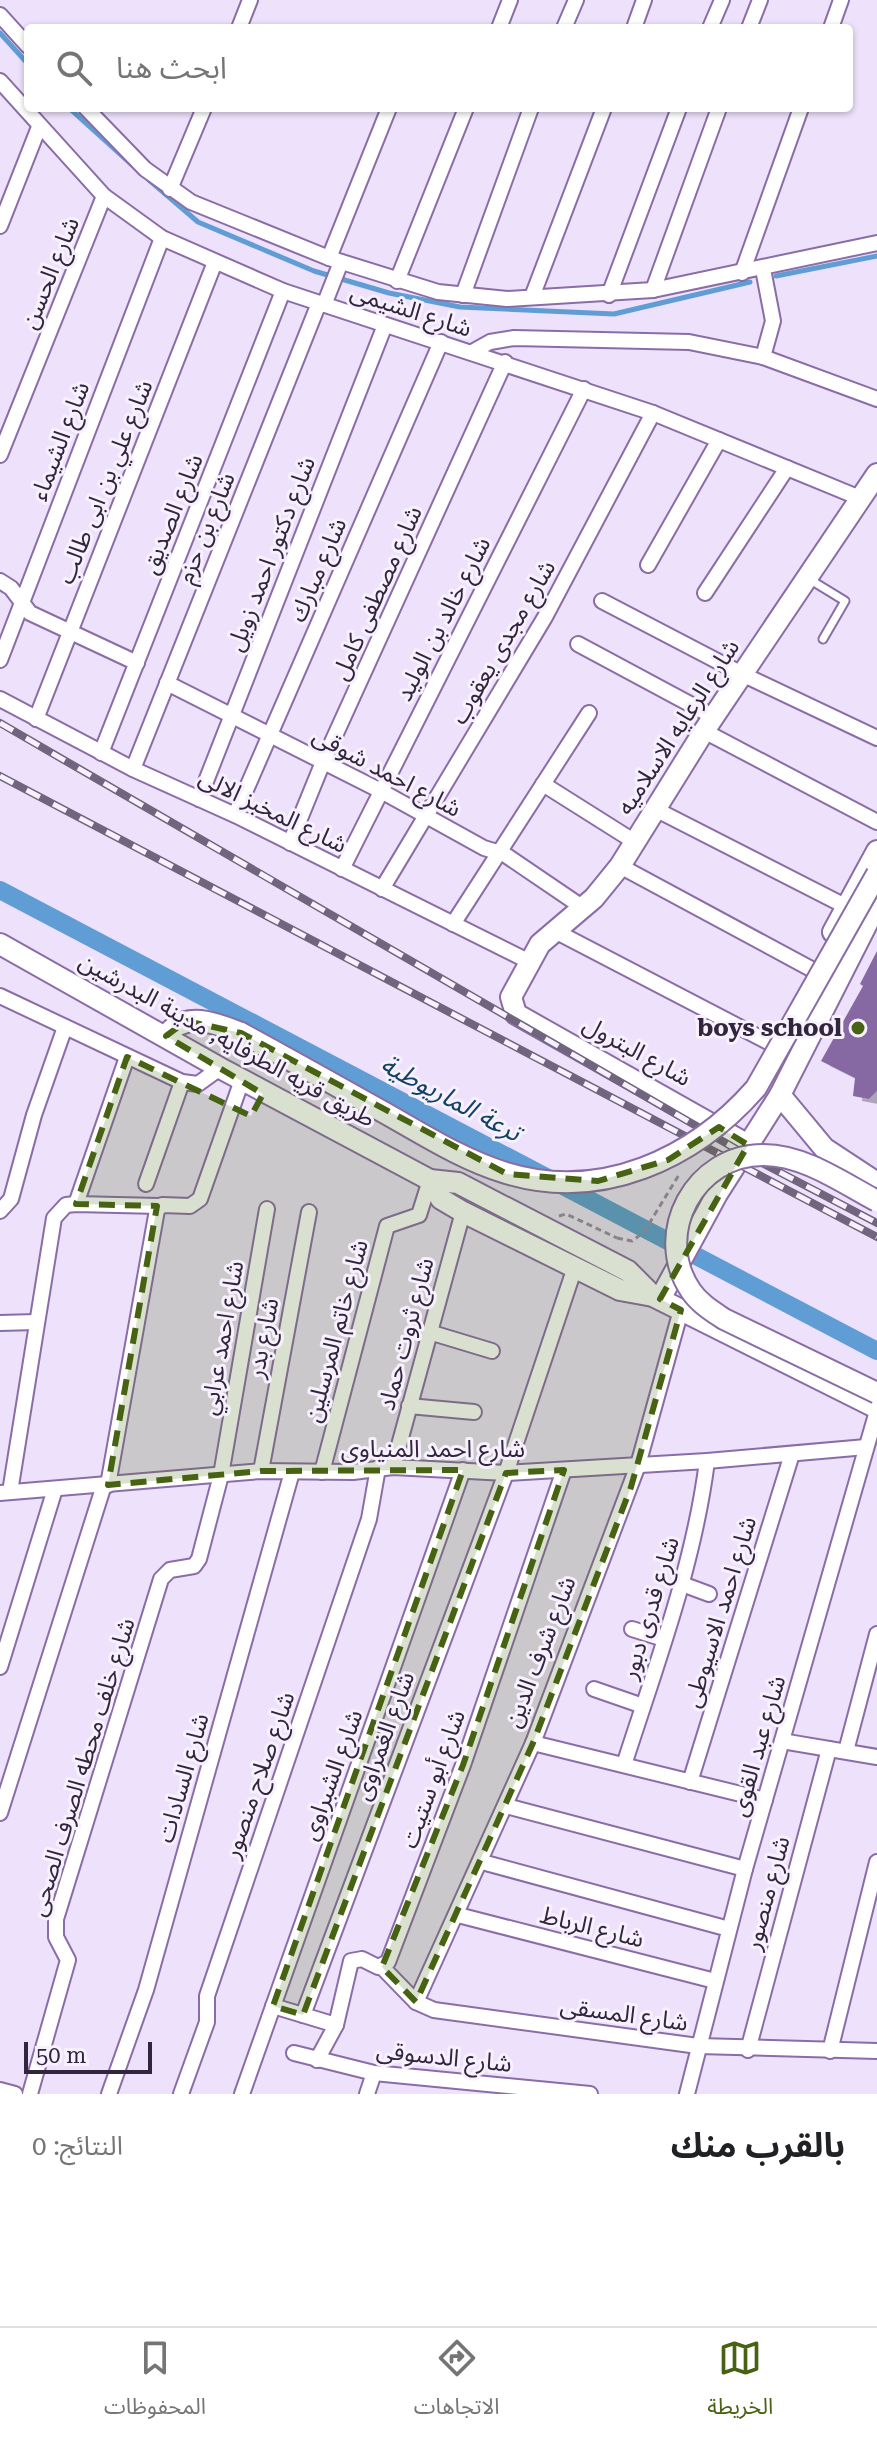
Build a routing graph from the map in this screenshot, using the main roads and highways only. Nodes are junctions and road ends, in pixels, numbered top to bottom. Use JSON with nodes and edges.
{"nodes":[{"id":1,"x":871,"y":487,"type":"edge"},
{"id":2,"x":877,"y":851,"type":"edge"},
{"id":3,"x":877,"y":874,"type":"edge"},
{"id":4,"x":877,"y":904,"type":"edge"},
{"id":5,"x":0,"y":944,"type":"edge"},
{"id":6,"x":511,"y":997,"type":"joint"},
{"id":7,"x":166,"y":1036,"type":"junction"},
{"id":8,"x":780,"y":1095,"type":"junction"},
{"id":9,"x":727,"y":1132,"type":"junction"},
{"id":10,"x":748,"y":1145,"type":"junction"},
{"id":11,"x":430,"y":1180,"type":"junction"},
{"id":12,"x":877,"y":1183,"type":"edge"},
{"id":13,"x":877,"y":1201,"type":"edge"},
{"id":14,"x":657,"y":1297,"type":"junction"},
{"id":15,"x":877,"y":1393,"type":"edge"},
{"id":16,"x":877,"y":1410,"type":"edge"}],
"edges":[{"from":1,"to":6,"type":"main road","name":"شارع الرعايه الاسلاميه"},
{"from":2,"to":9,"type":"main road"},
{"from":3,"to":7,"type":"main road","bridge":true},
{"from":4,"to":8,"type":"main road"},
{"from":5,"to":7,"type":"main road","name":"طريق قريه الطرفايه, مدينة البدرشين"},
{"from":6,"to":9,"type":"main road","name":"شارع البترول"},
{"from":7,"to":11,"type":"main road","name":"طريق قريه الطرفايه, مدينة البدرشين"},
{"from":8,"to":10,"type":"main road"},
{"from":8,"to":12,"type":"main road"},
{"from":9,"to":10,"type":"main road","name":"شارع البترول"},
{"from":10,"to":14,"type":"main road"},
{"from":11,"to":14,"type":"main road","name":"طريق قريه الطرفايه, مدينة البدرشين"},
{"from":11,"to":14,"type":"main road","name":"طريق قريه الطرفايه, مدينة البدرشين"},
{"from":13,"to":15,"type":"main road","bridge":true},
{"from":14,"to":16,"type":"main road","name":"طريق قريه الطرفايه, مدينة البدرشين"}]}
